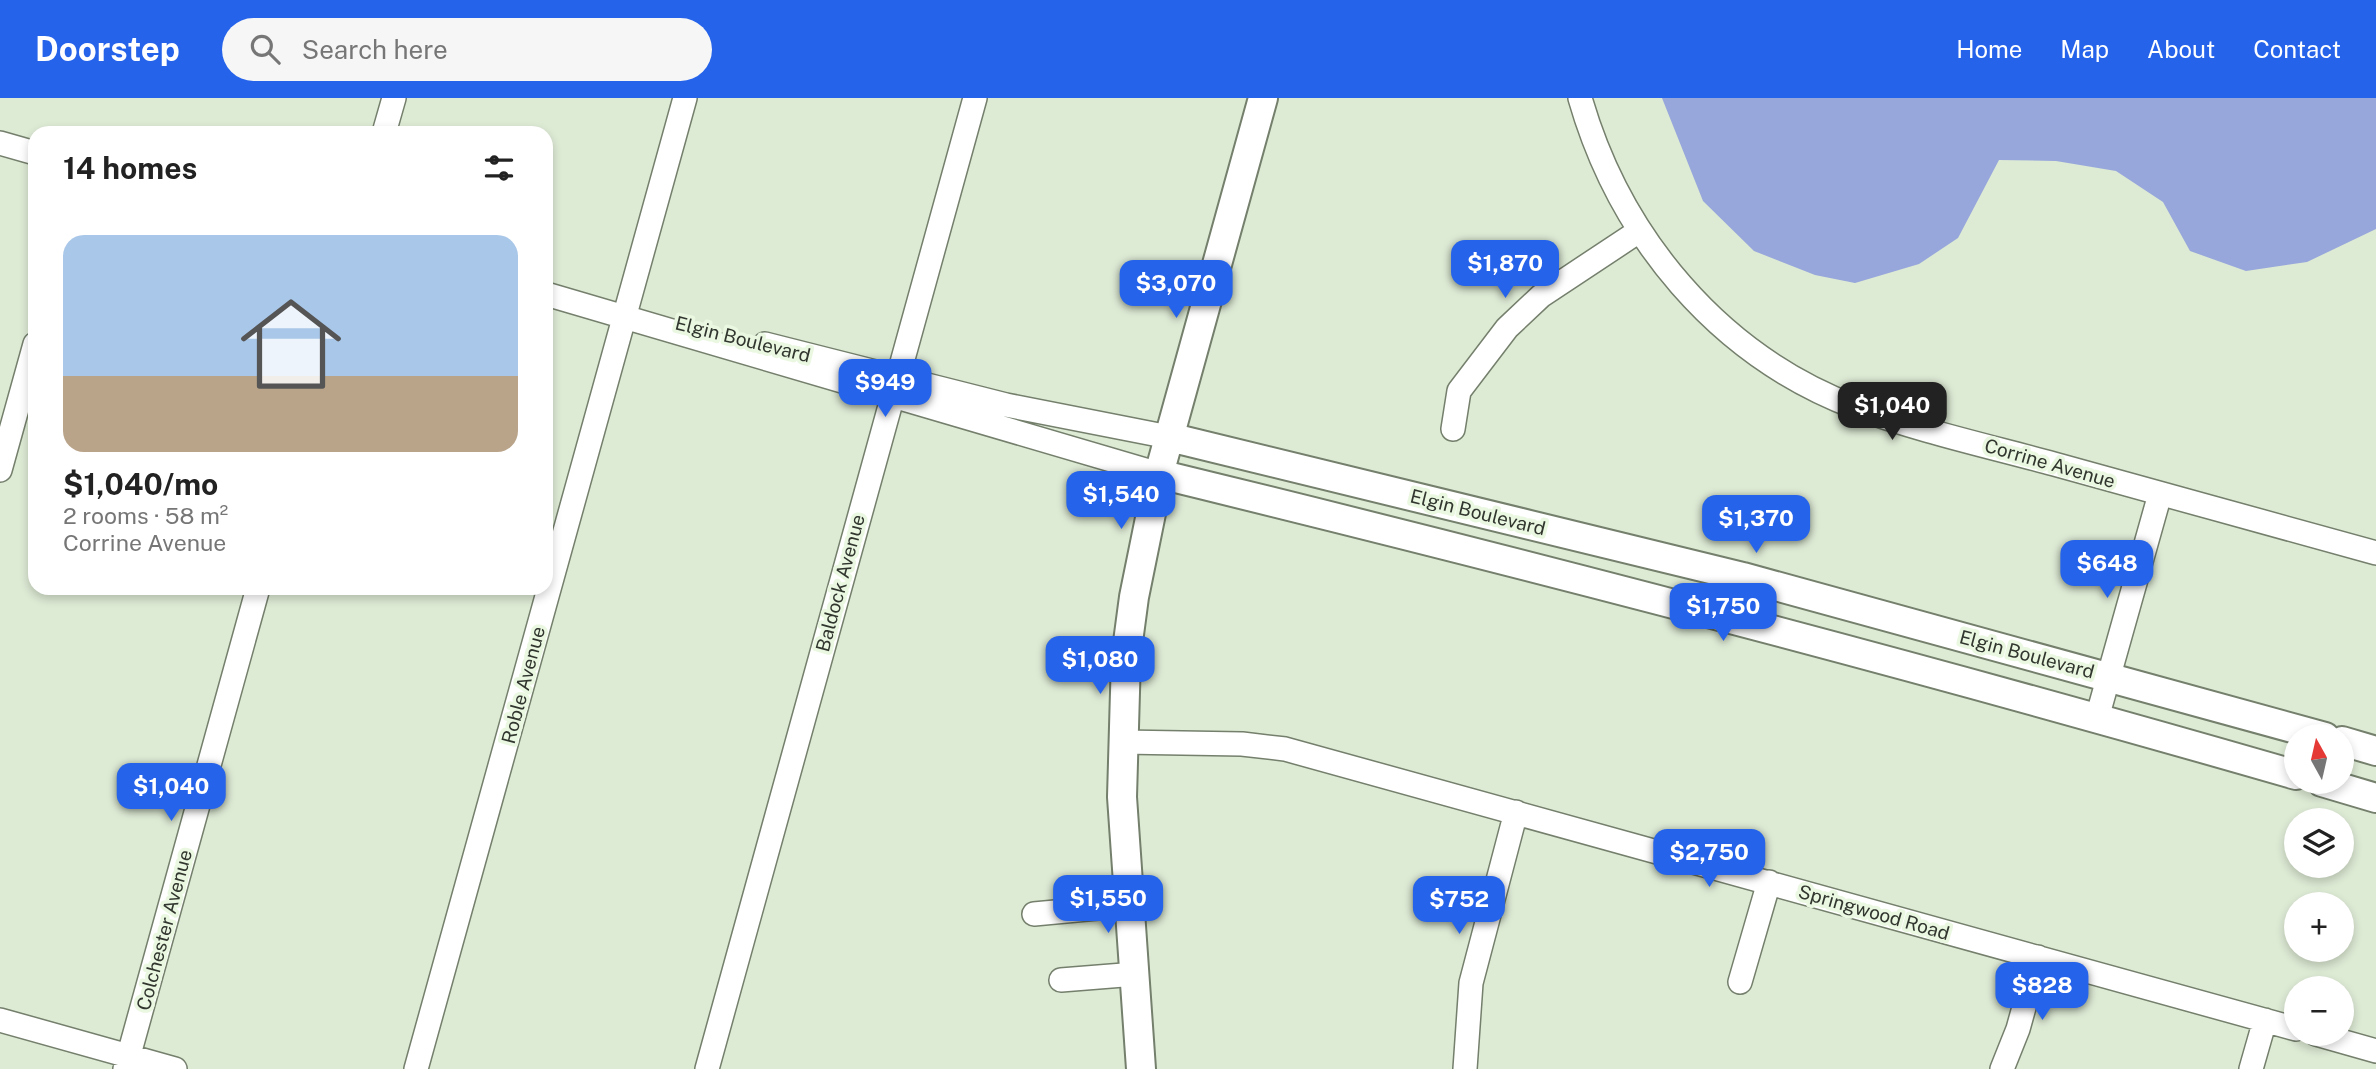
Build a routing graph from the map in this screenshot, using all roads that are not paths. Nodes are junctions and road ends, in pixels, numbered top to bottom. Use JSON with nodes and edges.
{"nodes":[{"id":1,"x":394,"y":98,"type":"edge"},
{"id":2,"x":685,"y":98,"type":"edge"},
{"id":3,"x":975,"y":98,"type":"edge"},
{"id":4,"x":1263,"y":98,"type":"edge"},
{"id":5,"x":1580,"y":98,"type":"edge"},
{"id":6,"x":386,"y":126,"type":"edge"},
{"id":7,"x":0,"y":143,"type":"edge"},
{"id":8,"x":28,"y":151,"type":"edge"},
{"id":9,"x":1639,"y":231,"type":"junction"},
{"id":10,"x":553,"y":296,"type":"edge"},
{"id":11,"x":625,"y":316,"type":"junction"},
{"id":12,"x":28,"y":369,"type":"edge"},
{"id":13,"x":893,"y":388,"type":"junction"},
{"id":14,"x":1453,"y":429,"type":"dead end"},
{"id":15,"x":1170,"y":437,"type":"junction"},
{"id":16,"x":0,"y":470,"type":"edge"},
{"id":17,"x":1159,"y":474,"type":"junction"},
{"id":18,"x":2160,"y":494,"type":"junction"},
{"id":19,"x":2376,"y":552,"type":"edge"},
{"id":20,"x":553,"y":575,"type":"edge"},
{"id":21,"x":256,"y":595,"type":"edge"},
{"id":22,"x":548,"y":595,"type":"edge"},
{"id":23,"x":2108,"y":676,"type":"junction"},
{"id":24,"x":2097,"y":718,"type":"junction"},
{"id":25,"x":2284,"y":725,"type":"edge"},
{"id":26,"x":1122,"y":742,"type":"junction"},
{"id":27,"x":2354,"y":745,"type":"edge"},
{"id":28,"x":2376,"y":751,"type":"edge"},
{"id":29,"x":2284,"y":772,"type":"edge"},
{"id":30,"x":2354,"y":791,"type":"edge"},
{"id":31,"x":2376,"y":798,"type":"edge"},
{"id":32,"x":1516,"y":812,"type":"junction"},
{"id":33,"x":1769,"y":883,"type":"junction"},
{"id":34,"x":1130,"y":905,"type":"junction"},
{"id":35,"x":1034,"y":914,"type":"dead end"},
{"id":36,"x":2038,"y":957,"type":"junction"},
{"id":37,"x":1136,"y":974,"type":"junction"},
{"id":38,"x":1061,"y":980,"type":"dead end"},
{"id":39,"x":1740,"y":982,"type":"dead end"},
{"id":40,"x":0,"y":1020,"type":"edge"},
{"id":41,"x":2264,"y":1020,"type":"junction"},
{"id":42,"x":2284,"y":1026,"type":"edge"},
{"id":43,"x":2354,"y":1045,"type":"edge"},
{"id":44,"x":2376,"y":1051,"type":"edge"},
{"id":45,"x":127,"y":1063,"type":"edge"},
{"id":46,"x":175,"y":1069,"type":"edge"},
{"id":47,"x":416,"y":1069,"type":"edge"},
{"id":48,"x":707,"y":1069,"type":"edge"},
{"id":49,"x":1141,"y":1069,"type":"edge"},
{"id":50,"x":1465,"y":1069,"type":"edge"},
{"id":51,"x":2002,"y":1069,"type":"edge"},
{"id":52,"x":2251,"y":1069,"type":"edge"}],
"edges":[{"from":1,"to":6,"type":"street"},
{"from":2,"to":11,"type":"street","name":"Roble Avenue"},
{"from":3,"to":13,"type":"street","name":"Baldock Avenue"},
{"from":4,"to":15,"type":"main road"},
{"from":5,"to":9,"type":"street","name":"Corrine Avenue"},
{"from":7,"to":8,"type":"street"},
{"from":9,"to":14,"type":"street"},
{"from":9,"to":18,"type":"street","name":"Corrine Avenue"},
{"from":10,"to":11,"type":"street","name":"Elgin Boulevard"},
{"from":11,"to":13,"type":"street","name":"Elgin Boulevard"},
{"from":11,"to":20,"type":"street","name":"Roble Avenue"},
{"from":12,"to":16,"type":"street"},
{"from":13,"to":15,"type":"street","name":"Elgin Boulevard"},
{"from":13,"to":17,"type":"street","name":"Elgin Boulevard"},
{"from":13,"to":48,"type":"street","name":"Baldock Avenue"},
{"from":15,"to":17,"type":"main road"},
{"from":15,"to":23,"type":"main road","name":"Elgin Boulevard"},
{"from":17,"to":24,"type":"main road","name":"Elgin Boulevard"},
{"from":17,"to":26,"type":"main road"},
{"from":18,"to":19,"type":"street","name":"Corrine Avenue"},
{"from":18,"to":23,"type":"street"},
{"from":21,"to":45,"type":"street","name":"Colchester Avenue"},
{"from":22,"to":47,"type":"street","name":"Roble Avenue"},
{"from":23,"to":24,"type":"street"},
{"from":23,"to":25,"type":"main road","name":"Elgin Boulevard"},
{"from":24,"to":29,"type":"main road","name":"Elgin Boulevard"},
{"from":26,"to":32,"type":"street","name":"Springwood Road"},
{"from":26,"to":34,"type":"main road"},
{"from":27,"to":28,"type":"main road"},
{"from":30,"to":31,"type":"main road"},
{"from":32,"to":33,"type":"street","name":"Springwood Road"},
{"from":32,"to":50,"type":"street"},
{"from":33,"to":36,"type":"street","name":"Springwood Road"},
{"from":33,"to":39,"type":"street"},
{"from":34,"to":35,"type":"street"},
{"from":34,"to":37,"type":"main road"},
{"from":36,"to":41,"type":"street","name":"Springwood Road"},
{"from":36,"to":51,"type":"street"},
{"from":37,"to":38,"type":"street"},
{"from":37,"to":49,"type":"main road"},
{"from":40,"to":45,"type":"street"},
{"from":41,"to":42,"type":"street","name":"Springwood Road"},
{"from":41,"to":52,"type":"street"},
{"from":43,"to":44,"type":"street"},
{"from":45,"to":46,"type":"street"}]}
